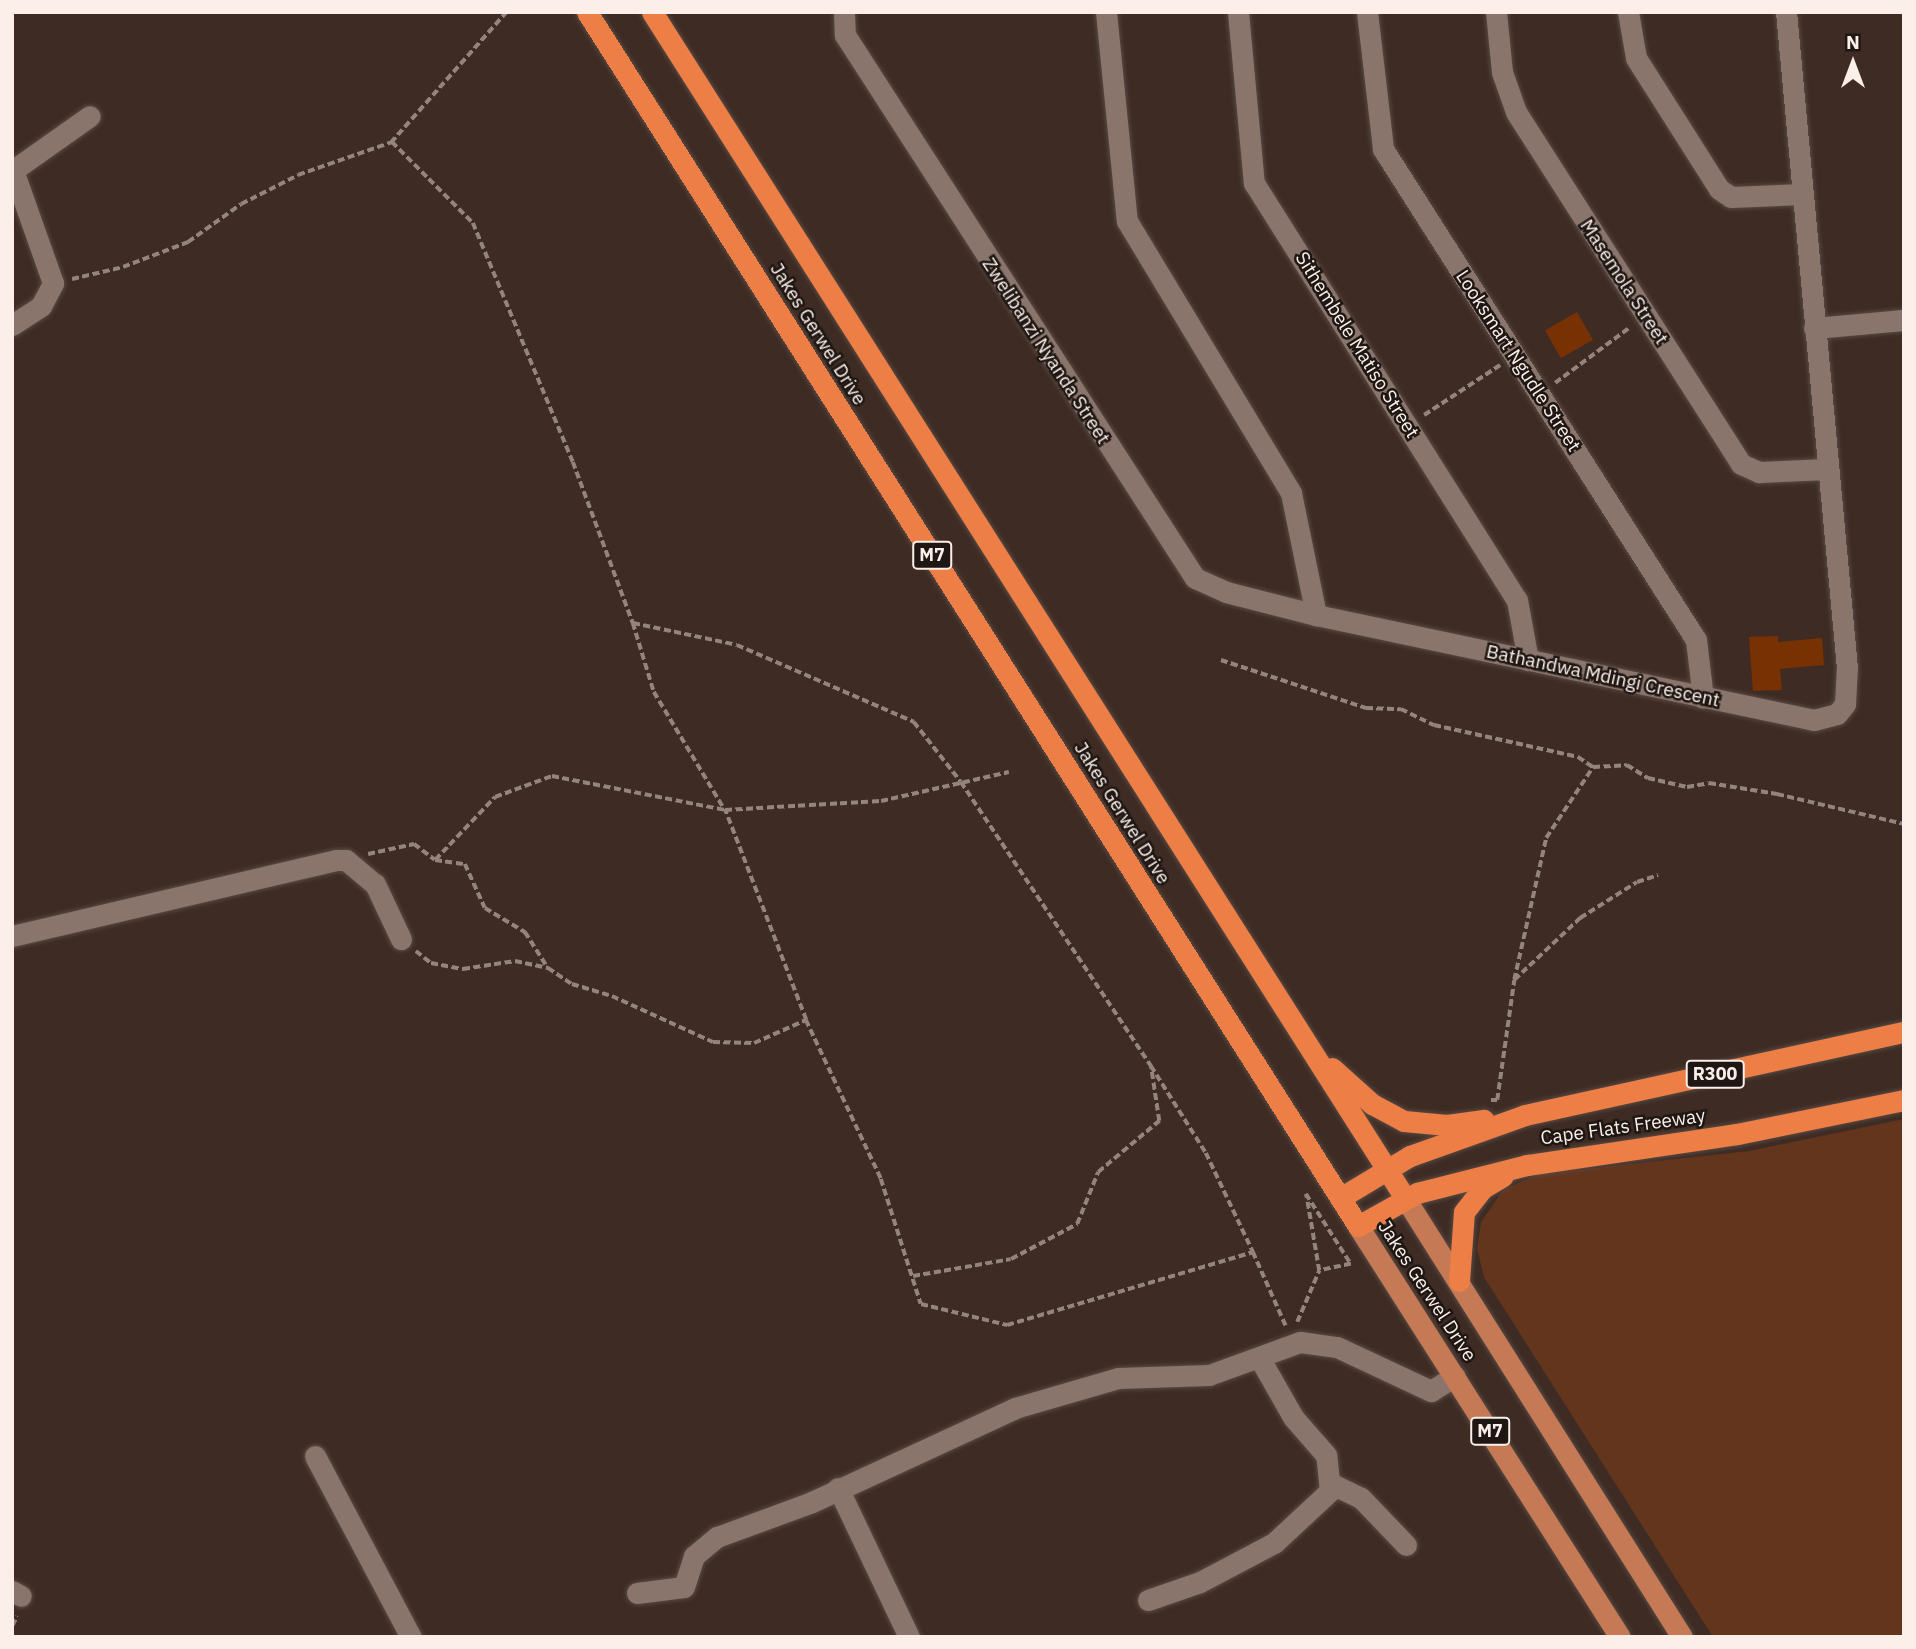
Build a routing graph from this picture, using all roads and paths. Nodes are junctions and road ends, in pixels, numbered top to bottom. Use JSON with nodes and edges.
{"nodes":[{"id":1,"x":508,"y":12,"type":"edge"},
{"id":2,"x":587,"y":12,"type":"edge"},
{"id":3,"x":652,"y":12,"type":"edge"},
{"id":4,"x":844,"y":12,"type":"edge"},
{"id":5,"x":1106,"y":12,"type":"edge"},
{"id":6,"x":1238,"y":12,"type":"edge"},
{"id":7,"x":1367,"y":12,"type":"edge"},
{"id":8,"x":1496,"y":12,"type":"edge"},
{"id":9,"x":1628,"y":12,"type":"edge"},
{"id":10,"x":1786,"y":12,"type":"edge"},
{"id":11,"x":90,"y":116,"type":"dead end"},
{"id":12,"x":392,"y":142,"type":"junction"},
{"id":13,"x":13,"y":171,"type":"edge"},
{"id":14,"x":1802,"y":194,"type":"junction"},
{"id":15,"x":53,"y":283,"type":"junction"},
{"id":16,"x":1646,"y":316,"type":"junction"},
{"id":17,"x":1904,"y":320,"type":"edge"},
{"id":18,"x":12,"y":325,"type":"edge"},
{"id":19,"x":1815,"y":328,"type":"junction"},
{"id":20,"x":1514,"y":356,"type":"junction"},
{"id":21,"x":1539,"y":394,"type":"junction"},
{"id":22,"x":1408,"y":426,"type":"junction"},
{"id":23,"x":1827,"y":469,"type":"junction"},
{"id":24,"x":1316,"y":615,"type":"junction"},
{"id":25,"x":633,"y":623,"type":"junction"},
{"id":26,"x":1221,"y":660,"type":"dead end"},
{"id":27,"x":1528,"y":660,"type":"junction"},
{"id":28,"x":1703,"y":698,"type":"junction"},
{"id":29,"x":1593,"y":767,"type":"junction"},
{"id":30,"x":1009,"y":772,"type":"dead end"},
{"id":31,"x":961,"y":782,"type":"junction"},
{"id":32,"x":725,"y":810,"type":"junction"},
{"id":33,"x":1904,"y":824,"type":"edge"},
{"id":34,"x":336,"y":860,"type":"junction"},
{"id":35,"x":435,"y":860,"type":"junction"},
{"id":36,"x":1658,"y":875,"type":"dead end"},
{"id":37,"x":12,"y":936,"type":"edge"},
{"id":38,"x":401,"y":939,"type":"joint"},
{"id":39,"x":548,"y":968,"type":"junction"},
{"id":40,"x":1514,"y":980,"type":"junction"},
{"id":41,"x":806,"y":1020,"type":"junction"},
{"id":42,"x":1904,"y":1032,"type":"edge"},
{"id":43,"x":1316,"y":1057,"type":"junction"},
{"id":44,"x":1151,"y":1066,"type":"junction"},
{"id":45,"x":1904,"y":1100,"type":"edge"},
{"id":46,"x":1484,"y":1101,"type":"dead end"},
{"id":47,"x":1525,"y":1115,"type":"junction"},
{"id":48,"x":1527,"y":1165,"type":"junction"},
{"id":49,"x":1387,"y":1169,"type":"junction"},
{"id":50,"x":1340,"y":1198,"type":"junction"},
{"id":51,"x":1405,"y":1198,"type":"junction"},
{"id":52,"x":1357,"y":1226,"type":"junction"},
{"id":53,"x":1253,"y":1252,"type":"junction"},
{"id":54,"x":1319,"y":1271,"type":"junction"},
{"id":55,"x":912,"y":1276,"type":"junction"},
{"id":56,"x":1459,"y":1281,"type":"junction"},
{"id":57,"x":1260,"y":1359,"type":"junction"},
{"id":58,"x":1455,"y":1376,"type":"junction"},
{"id":59,"x":315,"y":1456,"type":"dead end"},
{"id":60,"x":1332,"y":1484,"type":"junction"},
{"id":61,"x":838,"y":1488,"type":"junction"},
{"id":62,"x":1406,"y":1545,"type":"dead end"},
{"id":63,"x":637,"y":1593,"type":"dead end"},
{"id":64,"x":1148,"y":1600,"type":"dead end"},
{"id":65,"x":411,"y":1637,"type":"edge"},
{"id":66,"x":909,"y":1637,"type":"edge"},
{"id":67,"x":1620,"y":1637,"type":"edge"},
{"id":68,"x":1682,"y":1637,"type":"edge"}],
"edges":[{"from":1,"to":12,"type":"path"},
{"from":2,"to":50,"type":"highway","name":"Jakes Gerwel Drive","number":"M7"},
{"from":3,"to":43,"type":"highway","name":"Jakes Gerwel Drive","number":"M7"},
{"from":4,"to":24,"type":"street","name":"Zwelibanzi Nyanda Street"},
{"from":5,"to":24,"type":"street"},
{"from":6,"to":22,"type":"street","name":"Sithembele Matiso Street"},
{"from":7,"to":20,"type":"street","name":"Looksmart Ngudle Street"},
{"from":8,"to":16,"type":"street","name":"Masemola Street"},
{"from":9,"to":14,"type":"street"},
{"from":10,"to":14,"type":"street","name":"Bathandwa Mdingi Crescent"},
{"from":11,"to":13,"type":"street"},
{"from":12,"to":15,"type":"path"},
{"from":12,"to":25,"type":"path"},
{"from":13,"to":15,"type":"street"},
{"from":14,"to":19,"type":"street","name":"Bathandwa Mdingi Crescent"},
{"from":15,"to":18,"type":"street"},
{"from":16,"to":21,"type":"path"},
{"from":16,"to":23,"type":"street","name":"Masemola Street"},
{"from":17,"to":19,"type":"street"},
{"from":19,"to":23,"type":"street","name":"Bathandwa Mdingi Crescent"},
{"from":20,"to":21,"type":"street","name":"Looksmart Ngudle Street"},
{"from":20,"to":22,"type":"path"},
{"from":21,"to":28,"type":"street","name":"Looksmart Ngudle Street"},
{"from":22,"to":27,"type":"street","name":"Sithembele Matiso Street"},
{"from":23,"to":28,"type":"street","name":"Bathandwa Mdingi Crescent"},
{"from":24,"to":27,"type":"street","name":"Bathandwa Mdingi Crescent"},
{"from":25,"to":31,"type":"path"},
{"from":25,"to":32,"type":"path"},
{"from":26,"to":29,"type":"path"},
{"from":27,"to":28,"type":"street","name":"Bathandwa Mdingi Crescent"},
{"from":29,"to":33,"type":"path"},
{"from":29,"to":40,"type":"path"},
{"from":30,"to":31,"type":"path"},
{"from":31,"to":32,"type":"path"},
{"from":31,"to":44,"type":"path"},
{"from":32,"to":35,"type":"path"},
{"from":32,"to":41,"type":"path"},
{"from":34,"to":35,"type":"path"},
{"from":34,"to":37,"type":"street"},
{"from":34,"to":38,"type":"street"},
{"from":35,"to":39,"type":"path"},
{"from":36,"to":40,"type":"path"},
{"from":38,"to":39,"type":"path"},
{"from":39,"to":41,"type":"path"},
{"from":40,"to":46,"type":"path"},
{"from":41,"to":55,"type":"path"},
{"from":42,"to":47,"type":"highway","name":"Cape Flats Freeway","number":"R300"},
{"from":43,"to":47,"type":"highway"},
{"from":43,"to":49,"type":"highway","name":"Jakes Gerwel Drive","number":"M7"},
{"from":44,"to":53,"type":"path"},
{"from":44,"to":55,"type":"path"},
{"from":45,"to":48,"type":"highway","name":"Cape Flats Freeway"},
{"from":47,"to":49,"type":"highway","name":"Cape Flats Freeway","number":"R300"},
{"from":48,"to":51,"type":"highway","name":"Cape Flats Freeway"},
{"from":48,"to":56,"type":"highway"},
{"from":49,"to":50,"type":"highway","name":"Cape Flats Freeway","number":"R300"},
{"from":49,"to":51,"type":"highway","name":"Jakes Gerwel Drive","number":"M7"},
{"from":50,"to":52,"type":"highway","name":"Jakes Gerwel Drive","number":"M7"},
{"from":51,"to":52,"type":"highway","name":"Cape Flats Freeway"},
{"from":51,"to":56,"type":"main road","name":"Jakes Gerwel Drive","number":"M7"},
{"from":52,"to":58,"type":"main road","name":"Jakes Gerwel Drive","number":"M7"},
{"from":53,"to":54,"type":"path"},
{"from":53,"to":55,"type":"path"},
{"from":54,"to":54,"type":"path"},
{"from":56,"to":68,"type":"main road","name":"Jakes Gerwel Drive","number":"M7"},
{"from":57,"to":58,"type":"street"},
{"from":57,"to":60,"type":"street"},
{"from":57,"to":61,"type":"street"},
{"from":58,"to":67,"type":"main road","name":"Jakes Gerwel Drive","number":"M7"},
{"from":59,"to":65,"type":"street"},
{"from":60,"to":62,"type":"street"},
{"from":60,"to":64,"type":"street"},
{"from":61,"to":63,"type":"street"},
{"from":61,"to":66,"type":"street"}]}
